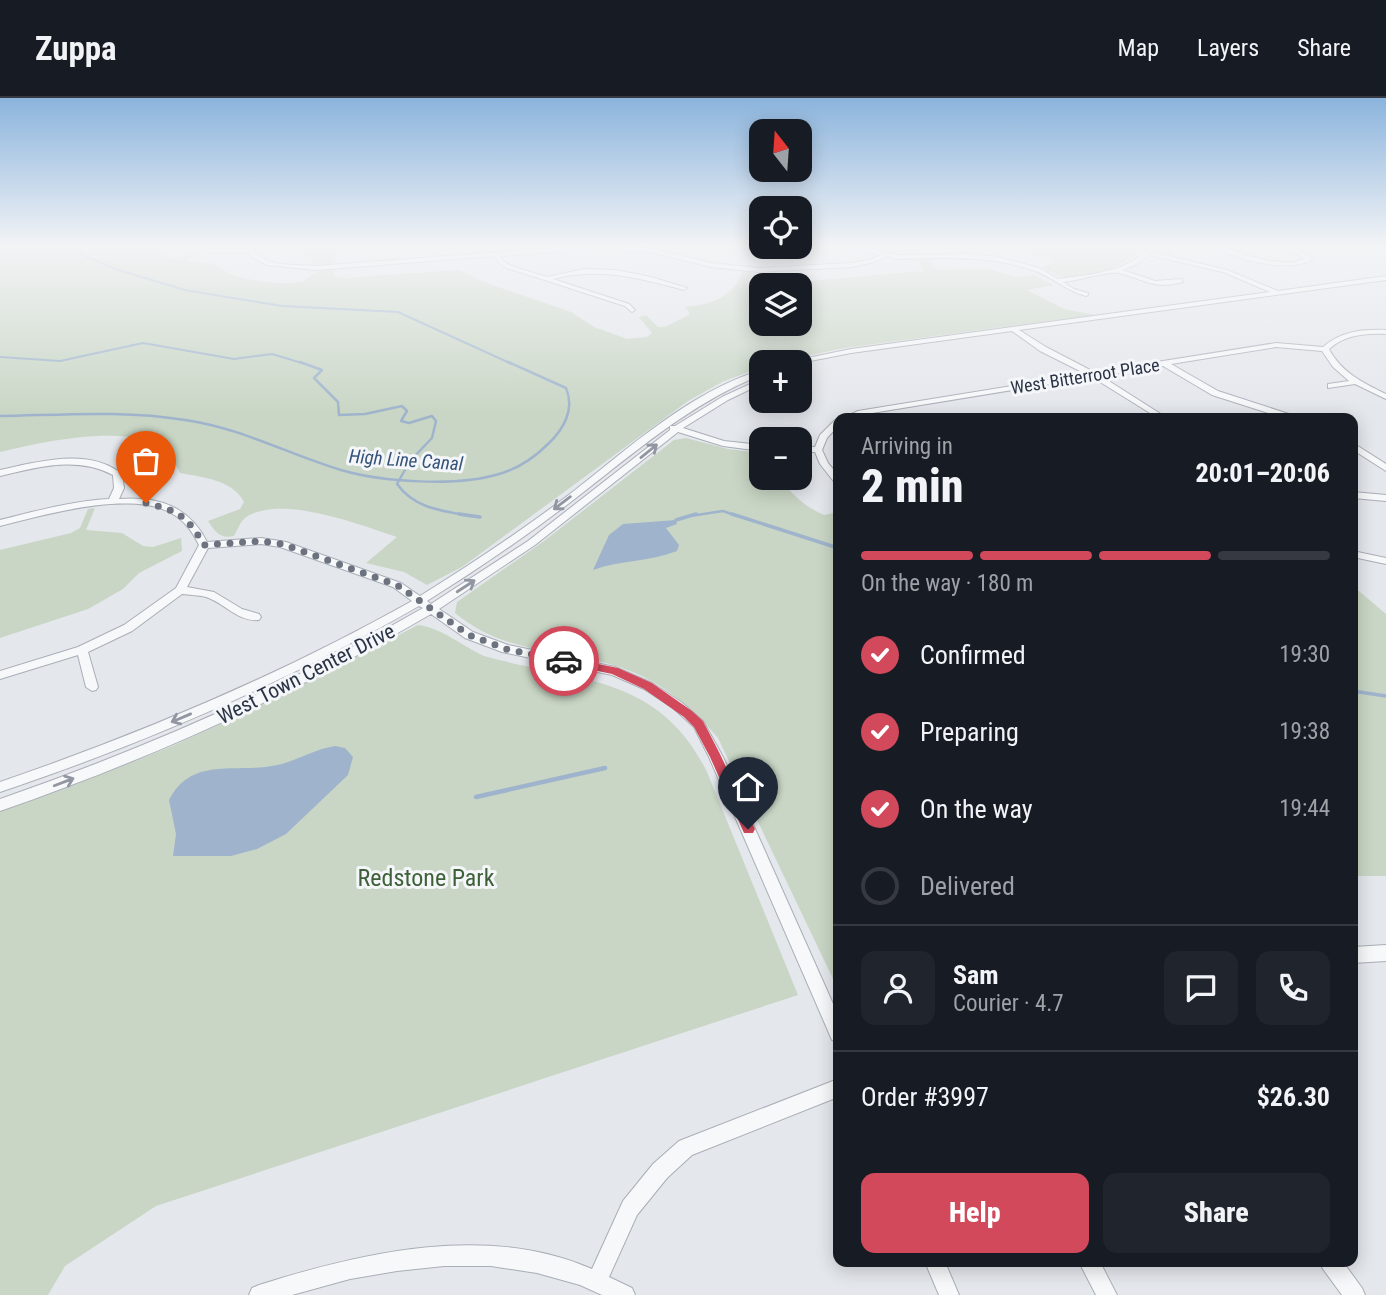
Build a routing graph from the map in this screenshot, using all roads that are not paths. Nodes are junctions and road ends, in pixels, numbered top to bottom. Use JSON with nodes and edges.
{"nodes":[{"id":1,"x":614,"y":301,"type":"edge"},
{"id":2,"x":1223,"y":301,"type":"edge"},
{"id":3,"x":1243,"y":301,"type":"edge"},
{"id":4,"x":632,"y":310,"type":"dead end"},
{"id":5,"x":1017,"y":332,"type":"junction"},
{"id":6,"x":1386,"y":332,"type":"edge"},
{"id":7,"x":1325,"y":349,"type":"junction"},
{"id":8,"x":812,"y":358,"type":"edge"},
{"id":9,"x":1164,"y":363,"type":"junction"},
{"id":10,"x":812,"y":365,"type":"edge"},
{"id":11,"x":1094,"y":374,"type":"junction"},
{"id":12,"x":749,"y":377,"type":"edge"},
{"id":13,"x":1356,"y":382,"type":"junction"},
{"id":14,"x":1331,"y":386,"type":"dead end"},
{"id":15,"x":749,"y":387,"type":"edge"},
{"id":16,"x":1386,"y":397,"type":"edge"},
{"id":17,"x":858,"y":413,"type":"edge"},
{"id":18,"x":1155,"y":413,"type":"edge"},
{"id":19,"x":1277,"y":413,"type":"edge"},
{"id":20,"x":663,"y":425,"type":"junction"},
{"id":21,"x":833,"y":427,"type":"edge"},
{"id":22,"x":676,"y":429,"type":"junction"},
{"id":23,"x":749,"y":446,"type":"edge"},
{"id":24,"x":1358,"y":449,"type":"edge"},
{"id":25,"x":812,"y":450,"type":"edge"},
{"id":26,"x":818,"y":450,"type":"junction"},
{"id":27,"x":1386,"y":468,"type":"edge"},
{"id":28,"x":0,"y":473,"type":"edge"},
{"id":29,"x":833,"y":475,"type":"edge"},
{"id":30,"x":1358,"y":495,"type":"edge"},
{"id":31,"x":1386,"y":498,"type":"edge"},
{"id":32,"x":113,"y":501,"type":"junction"},
{"id":33,"x":0,"y":523,"type":"edge"},
{"id":34,"x":204,"y":545,"type":"junction"},
{"id":35,"x":1358,"y":555,"type":"edge"},
{"id":36,"x":1386,"y":561,"type":"edge"},
{"id":37,"x":180,"y":590,"type":"junction"},
{"id":38,"x":418,"y":601,"type":"junction"},
{"id":39,"x":430,"y":609,"type":"junction"},
{"id":40,"x":255,"y":617,"type":"dead end"},
{"id":41,"x":82,"y":650,"type":"junction"},
{"id":42,"x":0,"y":675,"type":"edge"},
{"id":43,"x":92,"y":687,"type":"dead end"},
{"id":44,"x":0,"y":787,"type":"edge"},
{"id":45,"x":0,"y":805,"type":"edge"},
{"id":46,"x":1386,"y":953,"type":"edge"},
{"id":47,"x":1358,"y":955,"type":"edge"},
{"id":48,"x":833,"y":1023,"type":"edge"},
{"id":49,"x":833,"y":1090,"type":"edge"},
{"id":50,"x":937,"y":1267,"type":"edge"},
{"id":51,"x":1092,"y":1267,"type":"edge"},
{"id":52,"x":1333,"y":1267,"type":"edge"},
{"id":53,"x":598,"y":1279,"type":"junction"},
{"id":54,"x":259,"y":1295,"type":"edge"},
{"id":55,"x":625,"y":1295,"type":"edge"},
{"id":56,"x":949,"y":1295,"type":"edge"},
{"id":57,"x":1107,"y":1295,"type":"edge"},
{"id":58,"x":1355,"y":1295,"type":"edge"}],
"edges":[{"from":1,"to":4,"type":"street"},
{"from":2,"to":5,"type":"street"},
{"from":3,"to":5,"type":"street"},
{"from":5,"to":8,"type":"street"},
{"from":5,"to":10,"type":"street"},
{"from":5,"to":11,"type":"street"},
{"from":6,"to":7,"type":"street"},
{"from":7,"to":9,"type":"street","name":"West Bitterroot Place"},
{"from":7,"to":13,"type":"street"},
{"from":9,"to":11,"type":"street","name":"West Bitterroot Place"},
{"from":9,"to":19,"type":"street"},
{"from":11,"to":17,"type":"street","name":"West Bitterroot Place"},
{"from":11,"to":18,"type":"street"},
{"from":12,"to":20,"type":"street","name":"West Town Center Drive"},
{"from":13,"to":14,"type":"street"},
{"from":13,"to":16,"type":"street"},
{"from":15,"to":22,"type":"street","name":"West Town Center Drive"},
{"from":20,"to":22,"type":"street"},
{"from":20,"to":38,"type":"street","name":"West Town Center Drive","one_way":true},
{"from":21,"to":26,"type":"street"},
{"from":22,"to":23,"type":"street"},
{"from":39,"to":22,"type":"street","name":"West Town Center Drive","one_way":true},
{"from":24,"to":27,"type":"street"},
{"from":25,"to":26,"type":"street"},
{"from":26,"to":29,"type":"street"},
{"from":28,"to":32,"type":"street"},
{"from":30,"to":31,"type":"street"},
{"from":32,"to":33,"type":"street"},
{"from":32,"to":34,"type":"street"},
{"from":34,"to":37,"type":"street"},
{"from":34,"to":38,"type":"street"},
{"from":35,"to":36,"type":"street"},
{"from":37,"to":40,"type":"street"},
{"from":37,"to":41,"type":"street"},
{"from":38,"to":39,"type":"street"},
{"from":38,"to":44,"type":"street","name":"West Town Center Drive","one_way":true},
{"from":45,"to":39,"type":"street","name":"West Town Center Drive","one_way":true},
{"from":39,"to":48,"type":"street"},
{"from":41,"to":42,"type":"street"},
{"from":41,"to":43,"type":"street"},
{"from":46,"to":47,"type":"street"},
{"from":49,"to":53,"type":"street"},
{"from":50,"to":56,"type":"street"},
{"from":51,"to":57,"type":"street"},
{"from":52,"to":58,"type":"street"},
{"from":53,"to":54,"type":"street"},
{"from":53,"to":55,"type":"street"}]}
